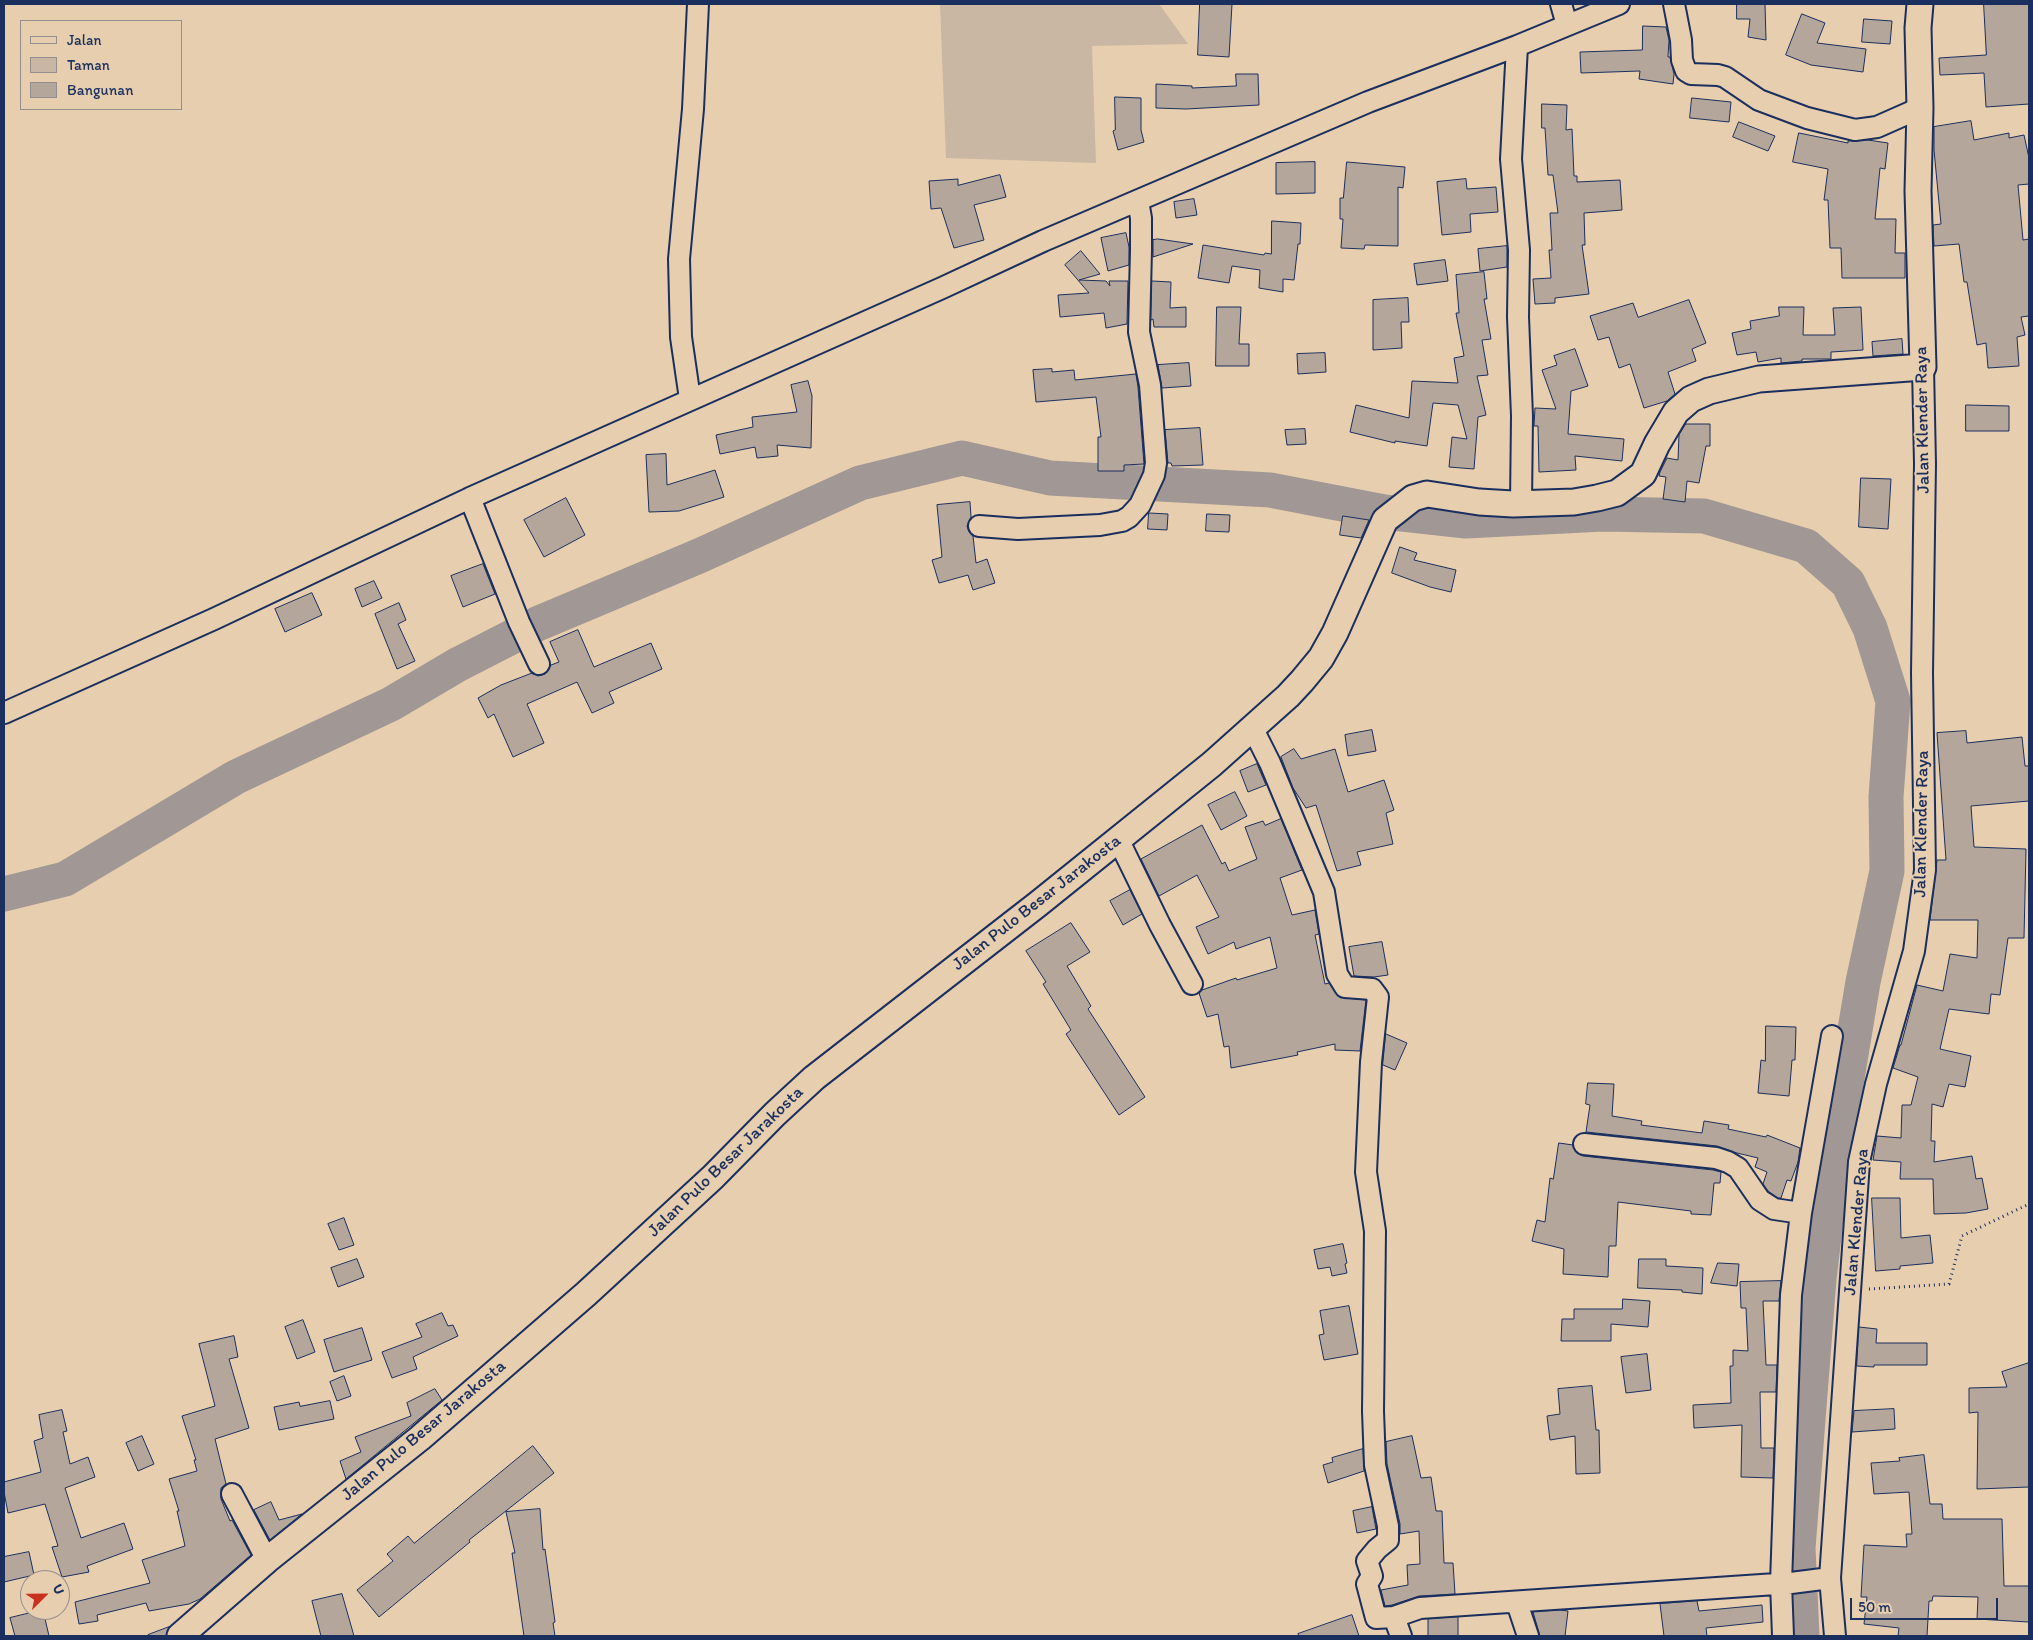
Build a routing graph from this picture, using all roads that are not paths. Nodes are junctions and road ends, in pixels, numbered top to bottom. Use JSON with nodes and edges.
{"nodes":[{"id":1,"x":698,"y":4,"type":"edge"},
{"id":2,"x":1561,"y":4,"type":"edge"},
{"id":3,"x":1619,"y":4,"type":"edge"},
{"id":4,"x":1674,"y":4,"type":"edge"},
{"id":5,"x":1920,"y":4,"type":"edge"},
{"id":6,"x":1567,"y":26,"type":"junction"},
{"id":7,"x":1516,"y":46,"type":"junction"},
{"id":8,"x":1920,"y":108,"type":"junction"},
{"id":9,"x":1138,"y":201,"type":"junction"},
{"id":10,"x":1923,"y":368,"type":"junction"},
{"id":11,"x":690,"y":399,"type":"junction"},
{"id":12,"x":470,"y":498,"type":"junction"},
{"id":13,"x":1521,"y":504,"type":"junction"},
{"id":14,"x":979,"y":526,"type":"dead end"},
{"id":15,"x":536,"y":659,"type":"dead end"},
{"id":16,"x":4,"y":713,"type":"edge"},
{"id":17,"x":1253,"y":728,"type":"junction"},
{"id":18,"x":1118,"y":839,"type":"junction"},
{"id":19,"x":1192,"y":984,"type":"dead end"},
{"id":20,"x":1832,"y":1036,"type":"dead end"},
{"id":21,"x":1584,"y":1144,"type":"dead end"},
{"id":22,"x":1801,"y":1213,"type":"junction"},
{"id":23,"x":232,"y":1494,"type":"dead end"},
{"id":24,"x":267,"y":1560,"type":"junction"},
{"id":25,"x":1824,"y":1579,"type":"junction"},
{"id":26,"x":1786,"y":1583,"type":"junction"},
{"id":27,"x":1517,"y":1602,"type":"junction"},
{"id":28,"x":1394,"y":1617,"type":"junction"},
{"id":29,"x":180,"y":1636,"type":"edge"},
{"id":30,"x":1401,"y":1636,"type":"edge"},
{"id":31,"x":1528,"y":1636,"type":"edge"},
{"id":32,"x":1783,"y":1636,"type":"edge"},
{"id":33,"x":1835,"y":1636,"type":"edge"}],
"edges":[{"from":1,"to":11,"type":"street"},
{"from":2,"to":6,"type":"street"},
{"from":3,"to":6,"type":"street"},
{"from":4,"to":8,"type":"street"},
{"from":5,"to":8,"type":"street","name":"Jalan Klender Raya"},
{"from":6,"to":7,"type":"street"},
{"from":7,"to":9,"type":"street"},
{"from":7,"to":13,"type":"street"},
{"from":8,"to":10,"type":"street","name":"Jalan Klender Raya"},
{"from":9,"to":11,"type":"street"},
{"from":9,"to":14,"type":"street"},
{"from":10,"to":13,"type":"street","name":"Jalan Pulo Besar Jarakosta"},
{"from":10,"to":25,"type":"street","name":"Jalan Klender Raya"},
{"from":11,"to":12,"type":"street"},
{"from":12,"to":15,"type":"street"},
{"from":12,"to":16,"type":"street"},
{"from":13,"to":17,"type":"street","name":"Jalan Pulo Besar Jarakosta"},
{"from":17,"to":18,"type":"street","name":"Jalan Pulo Besar Jarakosta"},
{"from":17,"to":28,"type":"street"},
{"from":18,"to":19,"type":"street"},
{"from":18,"to":24,"type":"street","name":"Jalan Pulo Besar Jarakosta"},
{"from":20,"to":22,"type":"street"},
{"from":21,"to":22,"type":"street"},
{"from":22,"to":26,"type":"street"},
{"from":23,"to":24,"type":"street"},
{"from":24,"to":29,"type":"street","name":"Jalan Pulo Besar Jarakosta"},
{"from":25,"to":26,"type":"street"},
{"from":25,"to":33,"type":"street","name":"Jalan Klender Raya"},
{"from":26,"to":27,"type":"street"},
{"from":26,"to":32,"type":"street"},
{"from":27,"to":28,"type":"street"},
{"from":27,"to":31,"type":"street"},
{"from":28,"to":30,"type":"street"}]}
